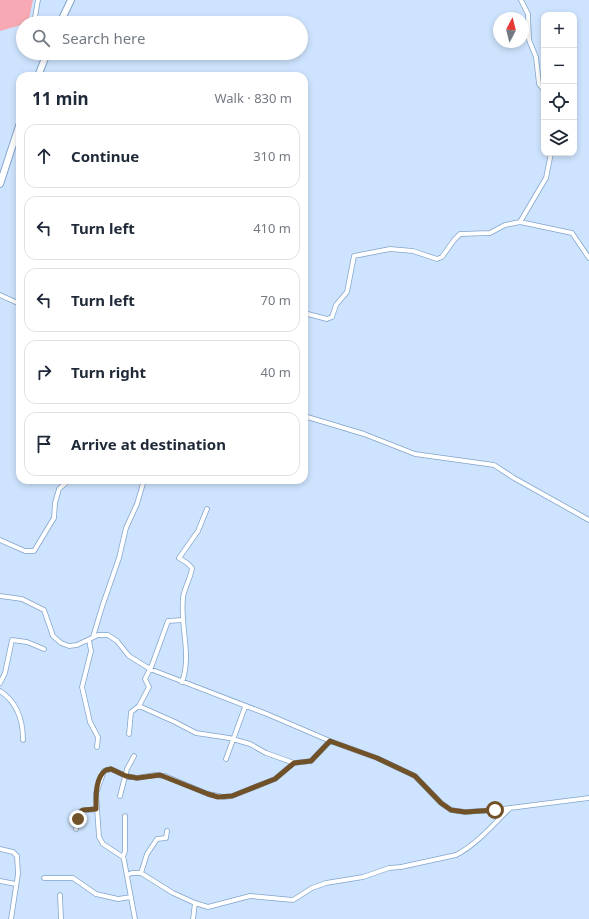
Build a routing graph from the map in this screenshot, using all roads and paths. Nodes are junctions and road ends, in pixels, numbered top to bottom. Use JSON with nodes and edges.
{"nodes":[{"id":1,"x":38,"y":0,"type":"edge"},
{"id":2,"x":71,"y":0,"type":"edge"},
{"id":3,"x":521,"y":0,"type":"edge"},
{"id":4,"x":35,"y":16,"type":"edge"},
{"id":5,"x":63,"y":16,"type":"edge"},
{"id":6,"x":44,"y":60,"type":"edge"},
{"id":7,"x":39,"y":72,"type":"edge"},
{"id":8,"x":541,"y":86,"type":"edge"},
{"id":9,"x":16,"y":135,"type":"edge"},
{"id":10,"x":550,"y":156,"type":"edge"},
{"id":11,"x":0,"y":184,"type":"edge"},
{"id":12,"x":520,"y":222,"type":"junction"},
{"id":13,"x":589,"y":258,"type":"edge"},
{"id":14,"x":0,"y":295,"type":"edge"},
{"id":15,"x":16,"y":302,"type":"edge"},
{"id":16,"x":308,"y":315,"type":"edge"},
{"id":17,"x":308,"y":417,"type":"edge"},
{"id":18,"x":65,"y":484,"type":"edge"},
{"id":19,"x":143,"y":484,"type":"edge"},
{"id":20,"x":207,"y":509,"type":"dead end"},
{"id":21,"x":589,"y":520,"type":"edge"},
{"id":22,"x":0,"y":540,"type":"edge"},
{"id":23,"x":0,"y":596,"type":"edge"},
{"id":24,"x":183,"y":620,"type":"junction"},
{"id":25,"x":91,"y":639,"type":"junction"},
{"id":26,"x":44,"y":649,"type":"dead end"},
{"id":27,"x":150,"y":669,"type":"junction"},
{"id":28,"x":182,"y":682,"type":"junction"},
{"id":29,"x":0,"y":683,"type":"edge"},
{"id":30,"x":0,"y":691,"type":"edge"},
{"id":31,"x":140,"y":706,"type":"junction"},
{"id":32,"x":245,"y":706,"type":"junction"},
{"id":33,"x":129,"y":734,"type":"dead end"},
{"id":34,"x":233,"y":739,"type":"junction"},
{"id":35,"x":23,"y":740,"type":"dead end"},
{"id":36,"x":330,"y":741,"type":"junction"},
{"id":37,"x":97,"y":746,"type":"dead end"},
{"id":38,"x":134,"y":756,"type":"dead end"},
{"id":39,"x":226,"y":759,"type":"dead end"},
{"id":40,"x":294,"y":763,"type":"junction"},
{"id":41,"x":126,"y":776,"type":"junction"},
{"id":42,"x":120,"y":796,"type":"dead end"},
{"id":43,"x":589,"y":798,"type":"edge"},
{"id":44,"x":510,"y":808,"type":"junction"},
{"id":45,"x":96,"y":809,"type":"junction"},
{"id":46,"x":125,"y":816,"type":"dead end"},
{"id":47,"x":76,"y":829,"type":"dead end"},
{"id":48,"x":167,"y":831,"type":"dead end"},
{"id":49,"x":0,"y":849,"type":"edge"},
{"id":50,"x":123,"y":857,"type":"junction"},
{"id":51,"x":141,"y":873,"type":"junction"},
{"id":52,"x":127,"y":874,"type":"junction"},
{"id":53,"x":44,"y":878,"type":"dead end"},
{"id":54,"x":0,"y":881,"type":"edge"},
{"id":55,"x":16,"y":884,"type":"junction"},
{"id":56,"x":60,"y":895,"type":"dead end"},
{"id":57,"x":131,"y":897,"type":"junction"},
{"id":58,"x":195,"y":903,"type":"junction"},
{"id":59,"x":12,"y":919,"type":"edge"},
{"id":60,"x":61,"y":919,"type":"edge"},
{"id":61,"x":135,"y":919,"type":"edge"},
{"id":62,"x":193,"y":919,"type":"edge"}],
"edges":[{"from":1,"to":4,"type":"street"},
{"from":2,"to":5,"type":"main road"},
{"from":3,"to":8,"type":"street"},
{"from":6,"to":7,"type":"main road"},
{"from":9,"to":11,"type":"main road"},
{"from":10,"to":12,"type":"street"},
{"from":12,"to":13,"type":"street"},
{"from":12,"to":16,"type":"street"},
{"from":14,"to":15,"type":"street"},
{"from":17,"to":21,"type":"street"},
{"from":18,"to":22,"type":"street"},
{"from":19,"to":25,"type":"street"},
{"from":20,"to":24,"type":"street"},
{"from":23,"to":25,"type":"street"},
{"from":24,"to":27,"type":"street"},
{"from":24,"to":28,"type":"street"},
{"from":25,"to":27,"type":"street"},
{"from":25,"to":37,"type":"street"},
{"from":26,"to":29,"type":"street"},
{"from":27,"to":28,"type":"street"},
{"from":27,"to":31,"type":"street"},
{"from":28,"to":32,"type":"street"},
{"from":30,"to":35,"type":"street"},
{"from":31,"to":33,"type":"street"},
{"from":31,"to":34,"type":"street"},
{"from":32,"to":34,"type":"street"},
{"from":32,"to":36,"type":"street"},
{"from":34,"to":39,"type":"street"},
{"from":34,"to":40,"type":"street"},
{"from":36,"to":40,"type":"street"},
{"from":36,"to":44,"type":"street"},
{"from":38,"to":41,"type":"street"},
{"from":40,"to":41,"type":"street"},
{"from":41,"to":42,"type":"street"},
{"from":41,"to":45,"type":"street"},
{"from":43,"to":44,"type":"street"},
{"from":44,"to":58,"type":"street"},
{"from":45,"to":47,"type":"street"},
{"from":45,"to":50,"type":"street"},
{"from":46,"to":50,"type":"street"},
{"from":48,"to":51,"type":"street"},
{"from":49,"to":55,"type":"street"},
{"from":50,"to":52,"type":"street"},
{"from":51,"to":52,"type":"street"},
{"from":51,"to":58,"type":"street"},
{"from":52,"to":57,"type":"street"},
{"from":53,"to":57,"type":"street"},
{"from":54,"to":55,"type":"street"},
{"from":55,"to":59,"type":"street"},
{"from":56,"to":60,"type":"street"},
{"from":57,"to":61,"type":"street"},
{"from":58,"to":62,"type":"street"}]}
